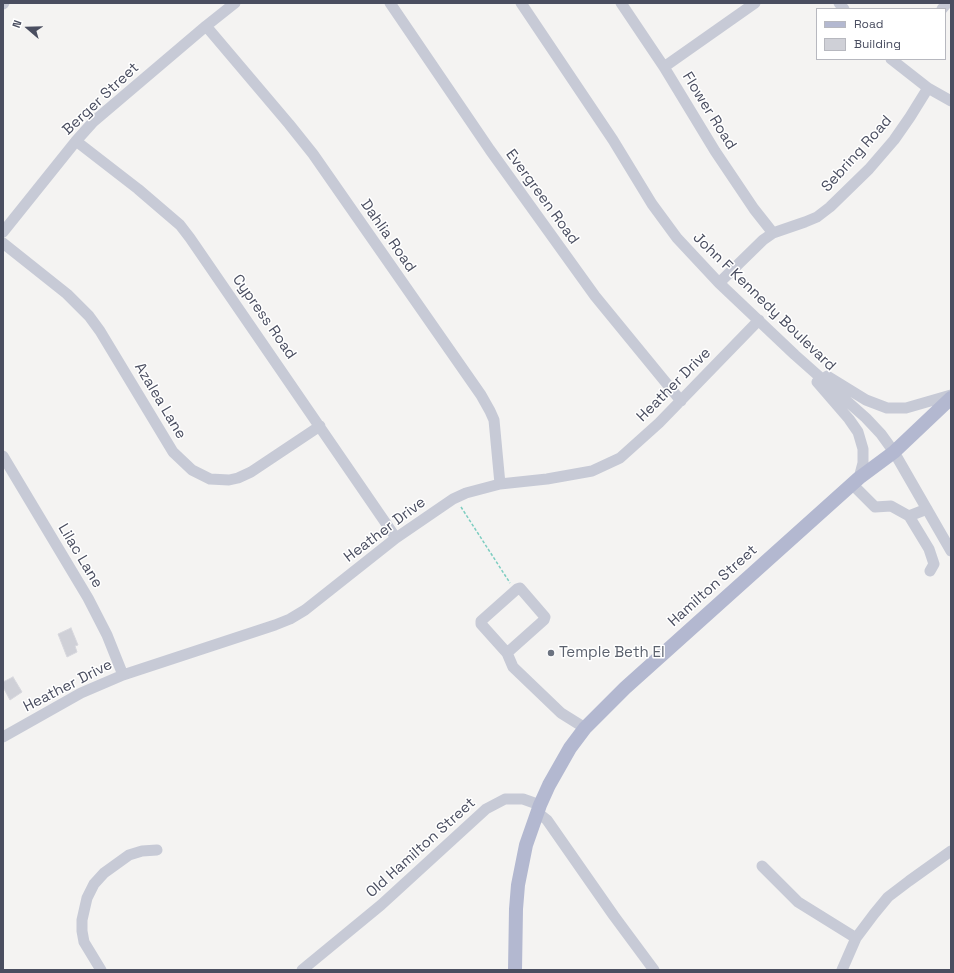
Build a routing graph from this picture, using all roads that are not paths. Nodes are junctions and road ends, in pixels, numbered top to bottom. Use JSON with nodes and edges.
{"nodes":[{"id":1,"x":235,"y":3,"type":"edge"},
{"id":2,"x":390,"y":3,"type":"edge"},
{"id":3,"x":521,"y":3,"type":"edge"},
{"id":4,"x":621,"y":3,"type":"edge"},
{"id":5,"x":755,"y":3,"type":"edge"},
{"id":6,"x":206,"y":26,"type":"junction"},
{"id":7,"x":895,"y":60,"type":"edge"},
{"id":8,"x":664,"y":67,"type":"junction"},
{"id":9,"x":928,"y":88,"type":"junction"},
{"id":10,"x":951,"y":101,"type":"edge"},
{"id":11,"x":76,"y":141,"type":"junction"},
{"id":12,"x":3,"y":232,"type":"edge"},
{"id":13,"x":773,"y":233,"type":"junction"},
{"id":14,"x":3,"y":243,"type":"edge"},
{"id":15,"x":719,"y":283,"type":"junction"},
{"id":16,"x":759,"y":320,"type":"junction"},
{"id":17,"x":795,"y":355,"type":"junction"},
{"id":18,"x":951,"y":395,"type":"edge"},
{"id":19,"x":951,"y":398,"type":"edge"},
{"id":20,"x":681,"y":401,"type":"junction"},
{"id":21,"x":320,"y":426,"type":"junction"},
{"id":22,"x":894,"y":452,"type":"junction"},
{"id":23,"x":3,"y":456,"type":"edge"},
{"id":24,"x":856,"y":481,"type":"junction"},
{"id":25,"x":500,"y":484,"type":"junction"},
{"id":26,"x":927,"y":509,"type":"junction"},
{"id":27,"x":909,"y":516,"type":"junction"},
{"id":28,"x":396,"y":538,"type":"junction"},
{"id":29,"x":951,"y":551,"type":"edge"},
{"id":30,"x":930,"y":571,"type":"dead end"},
{"id":31,"x":506,"y":653,"type":"junction"},
{"id":32,"x":123,"y":675,"type":"junction"},
{"id":33,"x":585,"y":728,"type":"junction"},
{"id":34,"x":3,"y":737,"type":"edge"},
{"id":35,"x":538,"y":808,"type":"junction"},
{"id":36,"x":157,"y":850,"type":"dead end"},
{"id":37,"x":951,"y":850,"type":"edge"},
{"id":38,"x":762,"y":866,"type":"dead end"},
{"id":39,"x":856,"y":938,"type":"junction"},
{"id":40,"x":101,"y":970,"type":"edge"},
{"id":41,"x":302,"y":970,"type":"edge"},
{"id":42,"x":515,"y":970,"type":"edge"},
{"id":43,"x":654,"y":970,"type":"edge"},
{"id":44,"x":842,"y":970,"type":"edge"}],
"edges":[{"from":1,"to":6,"type":"street","name":"Berger Street"},
{"from":2,"to":20,"type":"street","name":"Evergreen Road"},
{"from":3,"to":15,"type":"street","name":"John F Kennedy Boulevard"},
{"from":4,"to":8,"type":"street","name":"Flower Road"},
{"from":5,"to":8,"type":"street"},
{"from":6,"to":11,"type":"street","name":"Berger Street"},
{"from":6,"to":25,"type":"street","name":"Dahlia Road"},
{"from":7,"to":9,"type":"street"},
{"from":8,"to":13,"type":"street","name":"Flower Road"},
{"from":9,"to":10,"type":"street"},
{"from":9,"to":13,"type":"street","name":"Sebring Road"},
{"from":11,"to":12,"type":"street","name":"Berger Street"},
{"from":11,"to":21,"type":"street","name":"Cypress Road"},
{"from":13,"to":15,"type":"street","name":"Sebring Road"},
{"from":14,"to":21,"type":"street","name":"Azalea Lane"},
{"from":15,"to":16,"type":"street","name":"John F Kennedy Boulevard"},
{"from":16,"to":17,"type":"street","name":"John F Kennedy Boulevard"},
{"from":16,"to":20,"type":"street","name":"Heather Drive"},
{"from":17,"to":18,"type":"street"},
{"from":17,"to":22,"type":"street","name":"John F Kennedy Boulevard"},
{"from":17,"to":24,"type":"street"},
{"from":19,"to":22,"type":"main road","name":"Hamilton Street"},
{"from":20,"to":25,"type":"street","name":"Heather Drive"},
{"from":21,"to":28,"type":"street","name":"Cypress Road"},
{"from":22,"to":24,"type":"main road","name":"Hamilton Street"},
{"from":22,"to":26,"type":"street","name":"John F Kennedy Boulevard"},
{"from":23,"to":32,"type":"street","name":"Lilac Lane"},
{"from":24,"to":27,"type":"street"},
{"from":24,"to":33,"type":"main road","name":"Hamilton Street"},
{"from":25,"to":28,"type":"street","name":"Heather Drive"},
{"from":26,"to":27,"type":"street"},
{"from":26,"to":29,"type":"street","name":"John F Kennedy Boulevard"},
{"from":27,"to":30,"type":"street"},
{"from":28,"to":32,"type":"street","name":"Heather Drive"},
{"from":31,"to":31,"type":"street"},
{"from":31,"to":33,"type":"street"},
{"from":32,"to":34,"type":"street","name":"Heather Drive"},
{"from":33,"to":35,"type":"main road","name":"Hamilton Street"},
{"from":35,"to":41,"type":"street","name":"Old Hamilton Street"},
{"from":35,"to":42,"type":"main road","name":"Hamilton Street"},
{"from":35,"to":43,"type":"street"},
{"from":36,"to":40,"type":"street"},
{"from":37,"to":39,"type":"street"},
{"from":38,"to":39,"type":"street"},
{"from":39,"to":44,"type":"street"}]}
